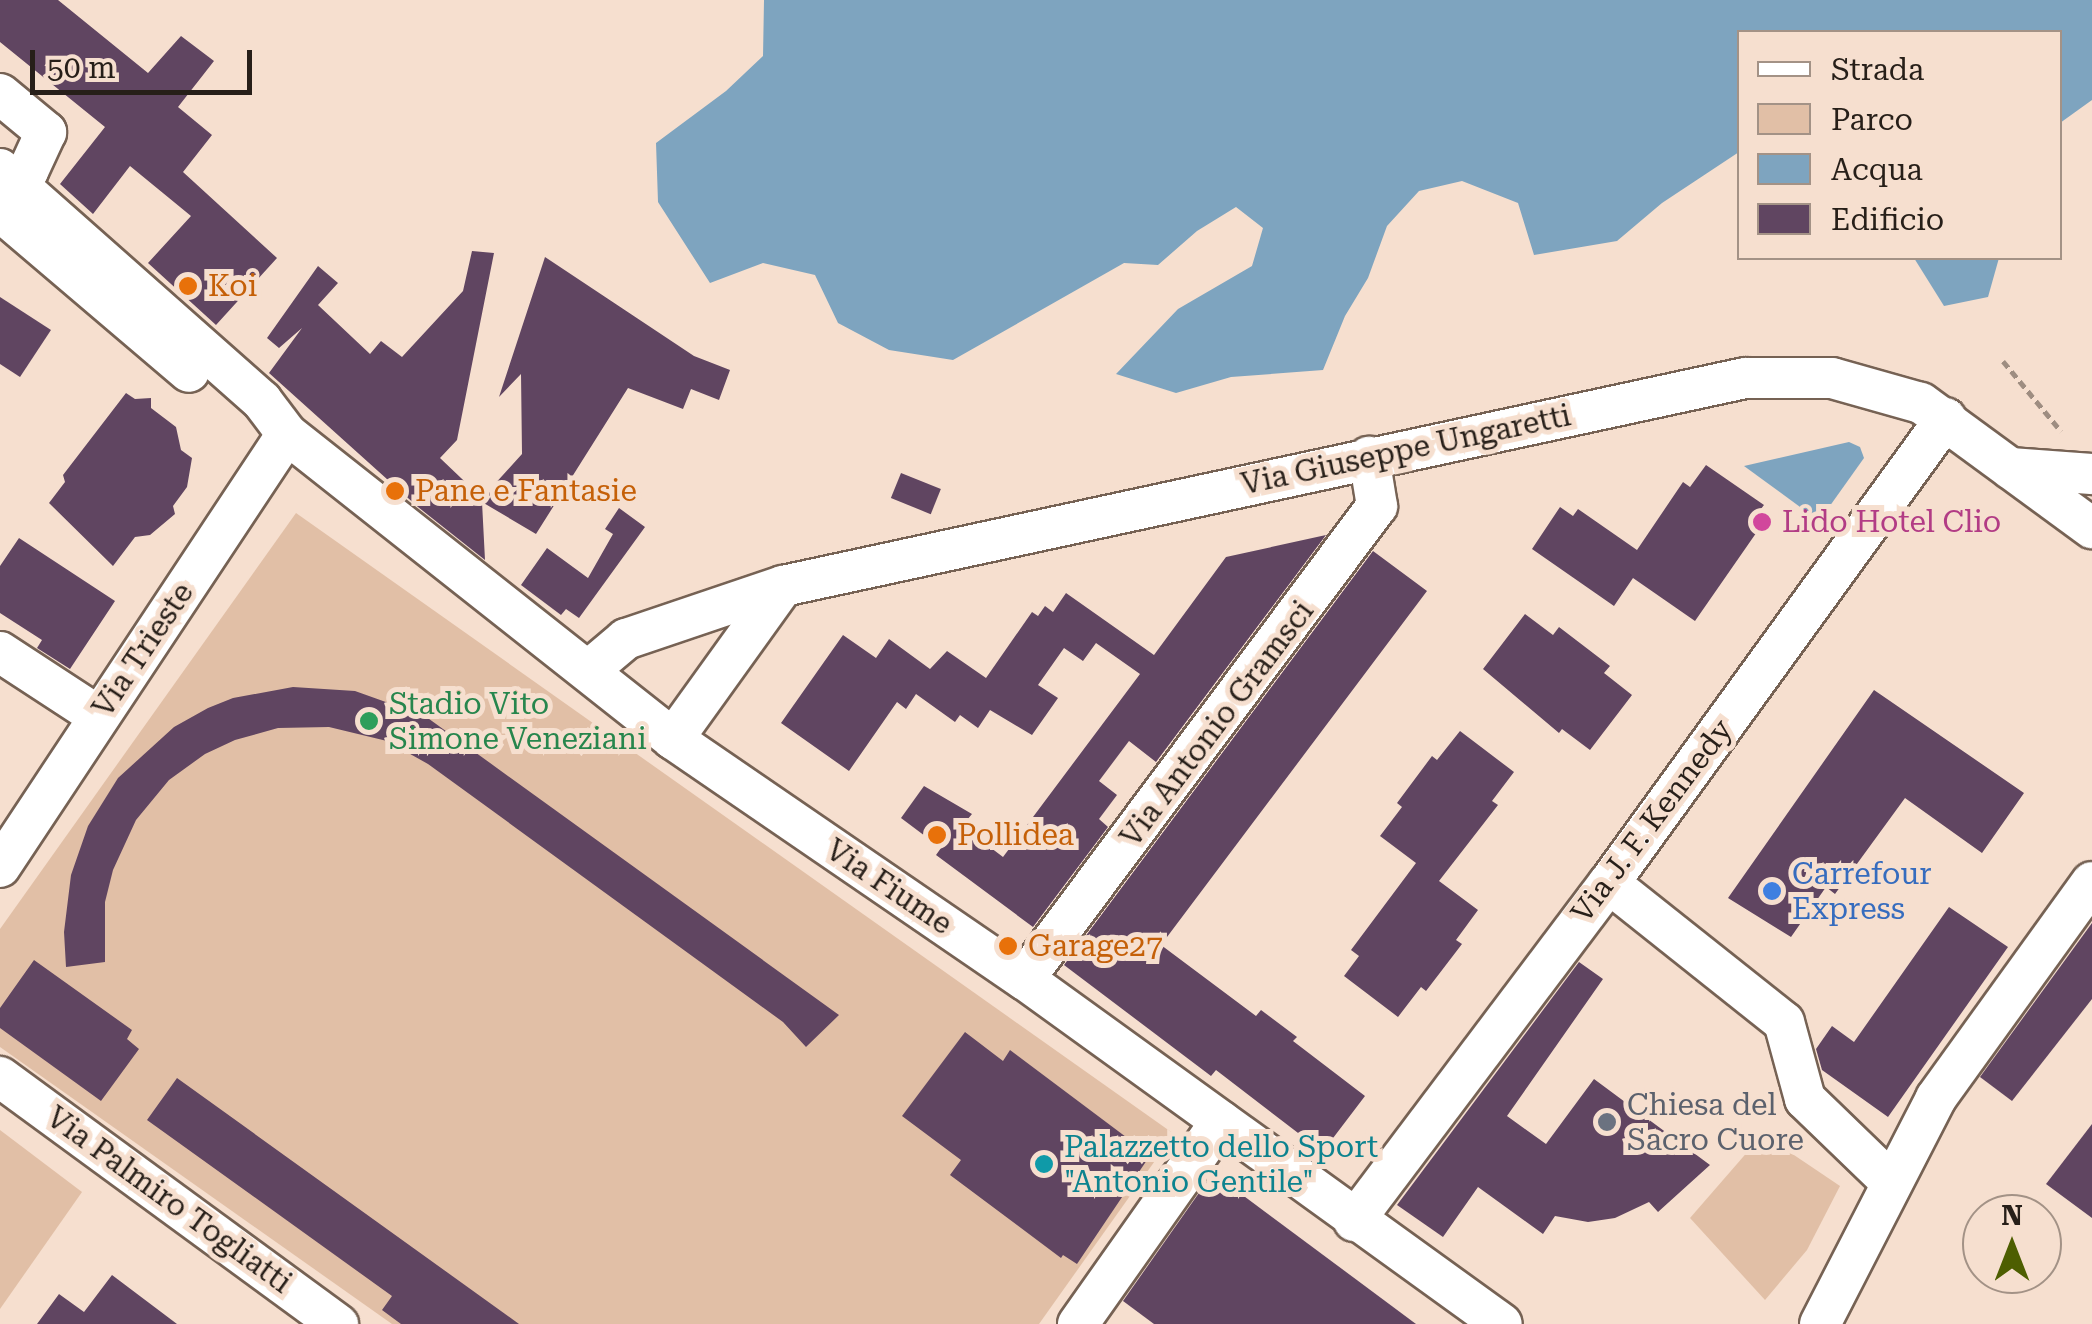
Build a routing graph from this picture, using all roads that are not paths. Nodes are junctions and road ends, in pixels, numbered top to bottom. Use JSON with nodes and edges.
{"nodes":[{"id":1,"x":0,"y":94,"type":"edge"},
{"id":2,"x":4,"y":192,"type":"edge"},
{"id":3,"x":1946,"y":418,"type":"junction"},
{"id":4,"x":287,"y":434,"type":"junction"},
{"id":5,"x":1369,"y":456,"type":"junction"},
{"id":6,"x":2010,"y":468,"type":"junction"},
{"id":7,"x":2092,"y":474,"type":"edge"},
{"id":8,"x":2092,"y":528,"type":"edge"},
{"id":9,"x":783,"y":586,"type":"junction"},
{"id":10,"x":0,"y":652,"type":"edge"},
{"id":11,"x":588,"y":671,"type":"junction"},
{"id":12,"x":98,"y":716,"type":"junction"},
{"id":13,"x":673,"y":740,"type":"junction"},
{"id":14,"x":0,"y":867,"type":"edge"},
{"id":15,"x":2092,"y":882,"type":"edge"},
{"id":16,"x":1609,"y":883,"type":"junction"},
{"id":17,"x":1024,"y":980,"type":"junction"},
{"id":18,"x":0,"y":1077,"type":"edge"},
{"id":19,"x":1221,"y":1121,"type":"junction"},
{"id":20,"x":1891,"y":1182,"type":"junction"},
{"id":21,"x":1354,"y":1221,"type":"junction"},
{"id":22,"x":338,"y":1324,"type":"edge"},
{"id":23,"x":1078,"y":1324,"type":"edge"},
{"id":24,"x":1502,"y":1324,"type":"edge"},
{"id":25,"x":1820,"y":1324,"type":"edge"}],
"edges":[{"from":1,"to":2,"type":"street"},
{"from":2,"to":4,"type":"street","name":"Via Fiume"},
{"from":3,"to":5,"type":"street","name":"Via Giuseppe Ungaretti"},
{"from":3,"to":6,"type":"street","name":"Via Giuseppe Ungaretti"},
{"from":3,"to":16,"type":"street","name":"Via J. F. Kennedy"},
{"from":4,"to":11,"type":"street","name":"Via Fiume"},
{"from":4,"to":12,"type":"street","name":"Via Trieste"},
{"from":5,"to":9,"type":"street","name":"Via Giuseppe Ungaretti"},
{"from":5,"to":17,"type":"street","name":"Via Antonio Gramsci"},
{"from":6,"to":7,"type":"street"},
{"from":6,"to":8,"type":"street","name":"Via Giuseppe Ungaretti"},
{"from":9,"to":11,"type":"street","name":"Via Giuseppe Ungaretti"},
{"from":9,"to":13,"type":"street"},
{"from":10,"to":12,"type":"street"},
{"from":11,"to":13,"type":"street","name":"Via Fiume"},
{"from":12,"to":14,"type":"street","name":"Via Trieste"},
{"from":13,"to":17,"type":"street","name":"Via Fiume"},
{"from":15,"to":20,"type":"street"},
{"from":16,"to":20,"type":"street"},
{"from":16,"to":21,"type":"street","name":"Via J. F. Kennedy"},
{"from":17,"to":19,"type":"street","name":"Via Fiume"},
{"from":18,"to":22,"type":"street","name":"Via Palmiro Togliatti"},
{"from":19,"to":21,"type":"street","name":"Via Fiume"},
{"from":19,"to":23,"type":"street"},
{"from":20,"to":25,"type":"street"},
{"from":21,"to":24,"type":"street","name":"Via Fiume"}]}
